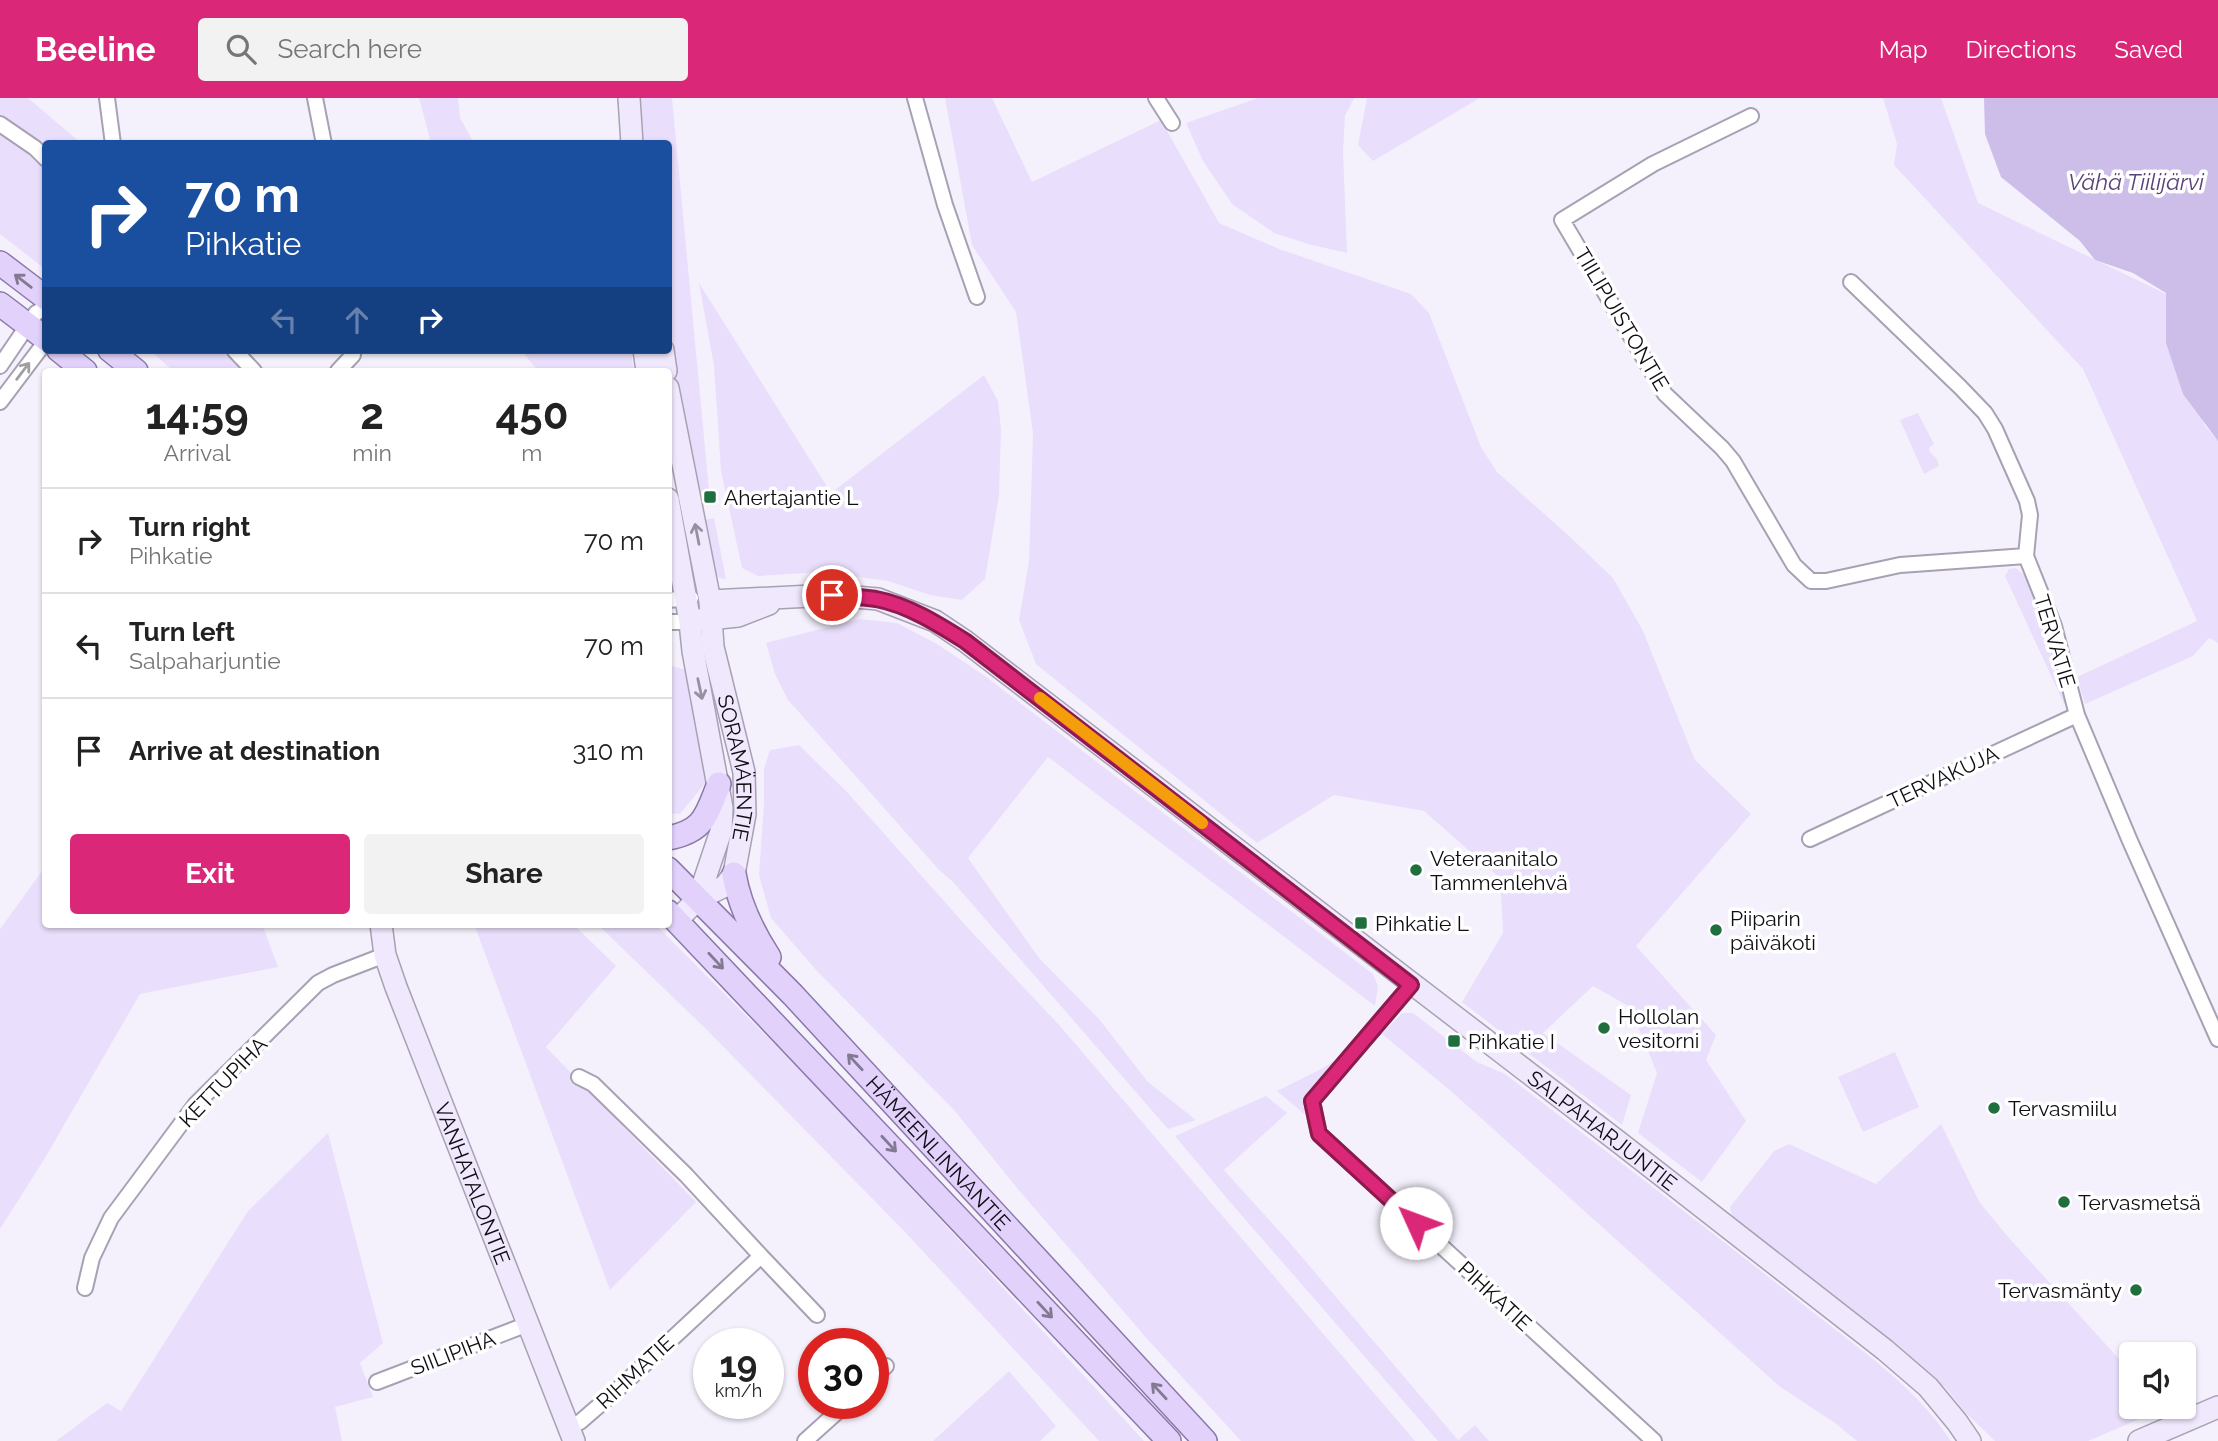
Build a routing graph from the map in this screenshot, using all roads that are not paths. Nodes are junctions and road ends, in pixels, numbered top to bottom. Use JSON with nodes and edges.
{"nodes":[{"id":1,"x":107,"y":98,"type":"edge"},
{"id":2,"x":315,"y":98,"type":"edge"},
{"id":3,"x":629,"y":98,"type":"edge"},
{"id":4,"x":915,"y":98,"type":"edge"},
{"id":5,"x":1156,"y":98,"type":"edge"},
{"id":6,"x":1751,"y":116,"type":"dead end"},
{"id":7,"x":1172,"y":123,"type":"dead end"},
{"id":8,"x":0,"y":124,"type":"edge"},
{"id":9,"x":112,"y":140,"type":"edge"},
{"id":10,"x":323,"y":140,"type":"edge"},
{"id":11,"x":632,"y":140,"type":"edge"},
{"id":12,"x":42,"y":155,"type":"edge"},
{"id":13,"x":0,"y":263,"type":"edge"},
{"id":14,"x":1851,"y":282,"type":"dead end"},
{"id":15,"x":42,"y":295,"type":"edge"},
{"id":16,"x":977,"y":297,"type":"dead end"},
{"id":17,"x":0,"y":304,"type":"edge"},
{"id":18,"x":42,"y":309,"type":"edge"},
{"id":19,"x":27,"y":325,"type":"junction"},
{"id":20,"x":42,"y":337,"type":"edge"},
{"id":21,"x":42,"y":345,"type":"edge"},
{"id":22,"x":64,"y":354,"type":"edge"},
{"id":23,"x":115,"y":354,"type":"edge"},
{"id":24,"x":238,"y":354,"type":"edge"},
{"id":25,"x":353,"y":354,"type":"edge"},
{"id":26,"x":0,"y":366,"type":"edge"},
{"id":27,"x":81,"y":368,"type":"edge"},
{"id":28,"x":132,"y":368,"type":"edge"},
{"id":29,"x":251,"y":368,"type":"edge"},
{"id":30,"x":341,"y":368,"type":"edge"},
{"id":31,"x":0,"y":402,"type":"edge"},
{"id":32,"x":672,"y":409,"type":"edge"},
{"id":33,"x":672,"y":543,"type":"edge"},
{"id":34,"x":2026,"y":556,"type":"junction"},
{"id":35,"x":677,"y":598,"type":"edge"},
{"id":36,"x":711,"y":610,"type":"junction"},
{"id":37,"x":672,"y":622,"type":"edge"},
{"id":38,"x":690,"y":622,"type":"junction"},
{"id":39,"x":2077,"y":716,"type":"junction"},
{"id":40,"x":719,"y":784,"type":"junction"},
{"id":41,"x":672,"y":837,"type":"edge"},
{"id":42,"x":1810,"y":839,"type":"dead end"},
{"id":43,"x":672,"y":873,"type":"edge"},
{"id":44,"x":734,"y":874,"type":"junction"},
{"id":45,"x":698,"y":899,"type":"junction"},
{"id":46,"x":673,"y":916,"type":"edge"},
{"id":47,"x":382,"y":928,"type":"edge"},
{"id":48,"x":385,"y":955,"type":"junction"},
{"id":49,"x":1411,"y":985,"type":"junction"},
{"id":50,"x":793,"y":995,"type":"junction"},
{"id":51,"x":2218,"y":1039,"type":"edge"},
{"id":52,"x":579,"y":1077,"type":"dead end"},
{"id":53,"x":761,"y":1256,"type":"junction"},
{"id":54,"x":85,"y":1287,"type":"dead end"},
{"id":55,"x":817,"y":1315,"type":"dead end"},
{"id":56,"x":528,"y":1324,"type":"junction"},
{"id":57,"x":377,"y":1382,"type":"dead end"},
{"id":58,"x":2218,"y":1407,"type":"edge"},
{"id":59,"x":829,"y":1419,"type":"edge"},
{"id":60,"x":571,"y":1434,"type":"edge"},
{"id":61,"x":805,"y":1441,"type":"edge"},
{"id":62,"x":1169,"y":1441,"type":"edge"},
{"id":63,"x":1205,"y":1441,"type":"edge"},
{"id":64,"x":1654,"y":1441,"type":"edge"},
{"id":65,"x":1970,"y":1441,"type":"edge"},
{"id":66,"x":2139,"y":1441,"type":"edge"}],
"edges":[{"from":1,"to":9,"type":"street"},
{"from":2,"to":10,"type":"street"},
{"from":3,"to":11,"type":"street"},
{"from":4,"to":16,"type":"street"},
{"from":5,"to":7,"type":"street"},
{"from":6,"to":34,"type":"street","name":"TIILIPUISTONTIE"},
{"from":8,"to":12,"type":"street"},
{"from":15,"to":13,"type":"main road","one_way":true},
{"from":14,"to":34,"type":"street","name":"TERVATIE"},
{"from":17,"to":19,"type":"main road"},
{"from":18,"to":19,"type":"street"},
{"from":19,"to":20,"type":"main road"},
{"from":19,"to":26,"type":"street"},
{"from":31,"to":21,"type":"street","one_way":true},
{"from":22,"to":27,"type":"main road"},
{"from":23,"to":28,"type":"main road"},
{"from":24,"to":29,"type":"street"},
{"from":25,"to":30,"type":"street"},
{"from":36,"to":32,"type":"street","name":"SORAMÄENTIE","one_way":true},
{"from":33,"to":35,"type":"street","name":"SORAMÄENTIE"},
{"from":34,"to":39,"type":"street","name":"TERVATIE"},
{"from":35,"to":36,"type":"street"},
{"from":35,"to":38,"type":"street","name":"SORAMÄENTIE"},
{"from":36,"to":38,"type":"street"},
{"from":36,"to":44,"type":"street","name":"SORAMÄENTIE"},
{"from":36,"to":49,"type":"street","name":"SALPAHARJUNTIE"},
{"from":37,"to":38,"type":"street"},
{"from":38,"to":40,"type":"street","name":"SORAMÄENTIE","one_way":true},
{"from":39,"to":42,"type":"street","name":"TERVAKUJA"},
{"from":39,"to":51,"type":"street","name":"TERVATIE"},
{"from":40,"to":41,"type":"main road"},
{"from":40,"to":45,"type":"street","name":"SORAMÄENTIE"},
{"from":43,"to":45,"type":"main road","name":"HÄMEENLINNANTIE"},
{"from":44,"to":45,"type":"street","name":"SORAMÄENTIE"},
{"from":44,"to":50,"type":"main road"},
{"from":45,"to":46,"type":"street","name":"SORAMÄENTIE"},
{"from":45,"to":50,"type":"main road","name":"HÄMEENLINNANTIE"},
{"from":46,"to":62,"type":"main road","name":"HÄMEENLINNANTIE","one_way":true},
{"from":47,"to":48,"type":"street","name":"VANHATALONTIE"},
{"from":48,"to":54,"type":"street","name":"KETTUPIHA"},
{"from":48,"to":56,"type":"street","name":"VANHATALONTIE"},
{"from":49,"to":64,"type":"street","name":"PIHKATIE"},
{"from":49,"to":65,"type":"street","name":"SALPAHARJUNTIE"},
{"from":63,"to":50,"type":"main road","name":"HÄMEENLINNANTIE","one_way":true},
{"from":52,"to":53,"type":"street"},
{"from":53,"to":55,"type":"street"},
{"from":53,"to":60,"type":"street","name":"RIHMATIE"},
{"from":56,"to":57,"type":"street","name":"SIILIPIHA"},
{"from":56,"to":60,"type":"street","name":"VANHATALONTIE"},
{"from":58,"to":66,"type":"street"},
{"from":59,"to":61,"type":"street"}]}
